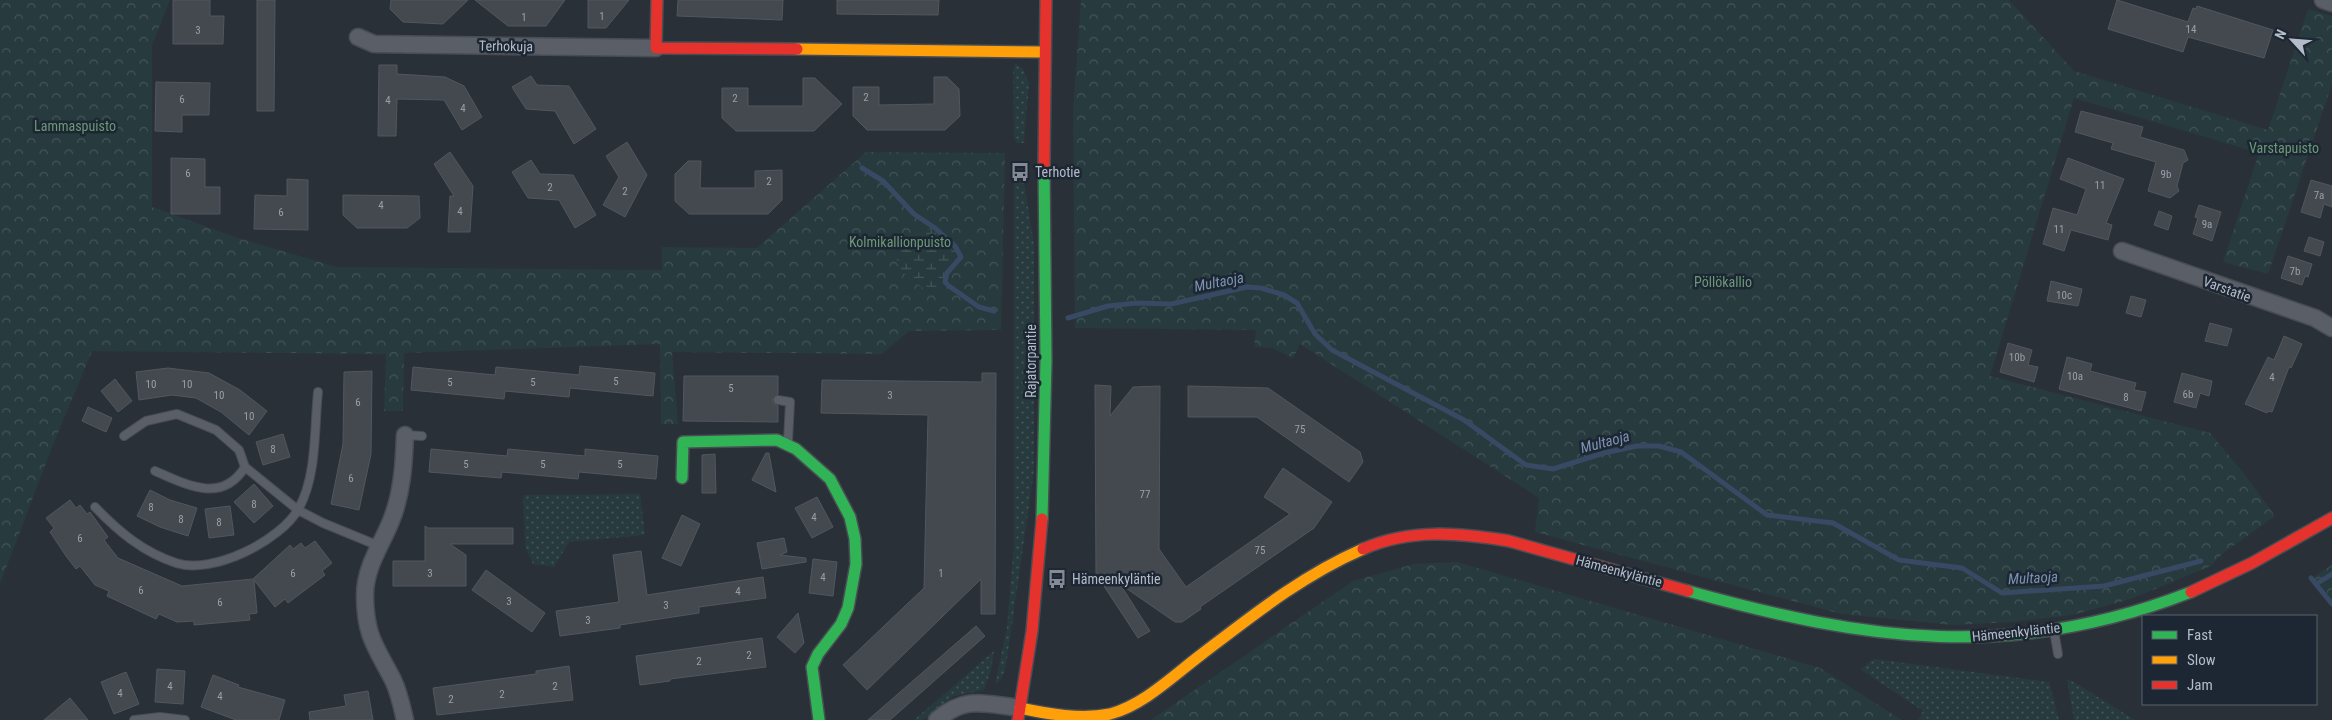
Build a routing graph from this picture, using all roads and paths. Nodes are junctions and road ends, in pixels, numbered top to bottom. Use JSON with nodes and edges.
{"nodes":[{"id":1,"x":657,"y":0,"type":"edge"},
{"id":2,"x":1046,"y":0,"type":"edge"},
{"id":3,"x":2323,"y":0,"type":"edge"},
{"id":4,"x":2332,"y":3,"type":"edge"},
{"id":5,"x":358,"y":37,"type":"dead end"},
{"id":6,"x":656,"y":48,"type":"junction"},
{"id":7,"x":1044,"y":52,"type":"junction"},
{"id":8,"x":2122,"y":251,"type":"dead end"},
{"id":9,"x":2332,"y":328,"type":"edge"},
{"id":10,"x":318,"y":392,"type":"dead end"},
{"id":11,"x":778,"y":400,"type":"dead end"},
{"id":12,"x":404,"y":435,"type":"joint"},
{"id":13,"x":124,"y":436,"type":"dead end"},
{"id":14,"x":422,"y":436,"type":"dead end"},
{"id":15,"x":788,"y":444,"type":"junction"},
{"id":16,"x":245,"y":467,"type":"junction"},
{"id":17,"x":156,"y":471,"type":"dead end"},
{"id":18,"x":682,"y":478,"type":"dead end"},
{"id":19,"x":95,"y":507,"type":"dead end"},
{"id":20,"x":298,"y":510,"type":"junction"},
{"id":21,"x":2332,"y":518,"type":"edge"},
{"id":22,"x":379,"y":546,"type":"junction"},
{"id":23,"x":2054,"y":630,"type":"junction"},
{"id":24,"x":2058,"y":654,"type":"dead end"},
{"id":25,"x":1019,"y":714,"type":"edge"},
{"id":26,"x":134,"y":720,"type":"edge"},
{"id":27,"x":185,"y":720,"type":"edge"},
{"id":28,"x":405,"y":720,"type":"edge"},
{"id":29,"x":819,"y":720,"type":"edge"},
{"id":30,"x":937,"y":720,"type":"edge"}],
"edges":[{"from":1,"to":6,"type":"street"},
{"from":2,"to":7,"type":"street","name":"Rajatorpantie"},
{"from":3,"to":4,"type":"street"},
{"from":5,"to":6,"type":"street","name":"Terhokuja"},
{"from":6,"to":7,"type":"street"},
{"from":7,"to":25,"type":"street","name":"Rajatorpantie"},
{"from":8,"to":9,"type":"street","name":"Varstatie"},
{"from":10,"to":20,"type":"lane"},
{"from":11,"to":15,"type":"lane"},
{"from":12,"to":14,"type":"lane"},
{"from":12,"to":22,"type":"street"},
{"from":13,"to":16,"type":"lane"},
{"from":15,"to":18,"type":"street"},
{"from":15,"to":29,"type":"street"},
{"from":16,"to":17,"type":"lane"},
{"from":16,"to":20,"type":"lane"},
{"from":19,"to":20,"type":"lane"},
{"from":20,"to":22,"type":"lane"},
{"from":21,"to":23,"type":"street","name":"Hämeenkyläntie"},
{"from":22,"to":28,"type":"street"},
{"from":23,"to":24,"type":"lane"},
{"from":23,"to":25,"type":"street","name":"Hämeenkyläntie"},
{"from":25,"to":30,"type":"street","name":"Hämeenkyläntie"},
{"from":26,"to":27,"type":"lane"}]}
